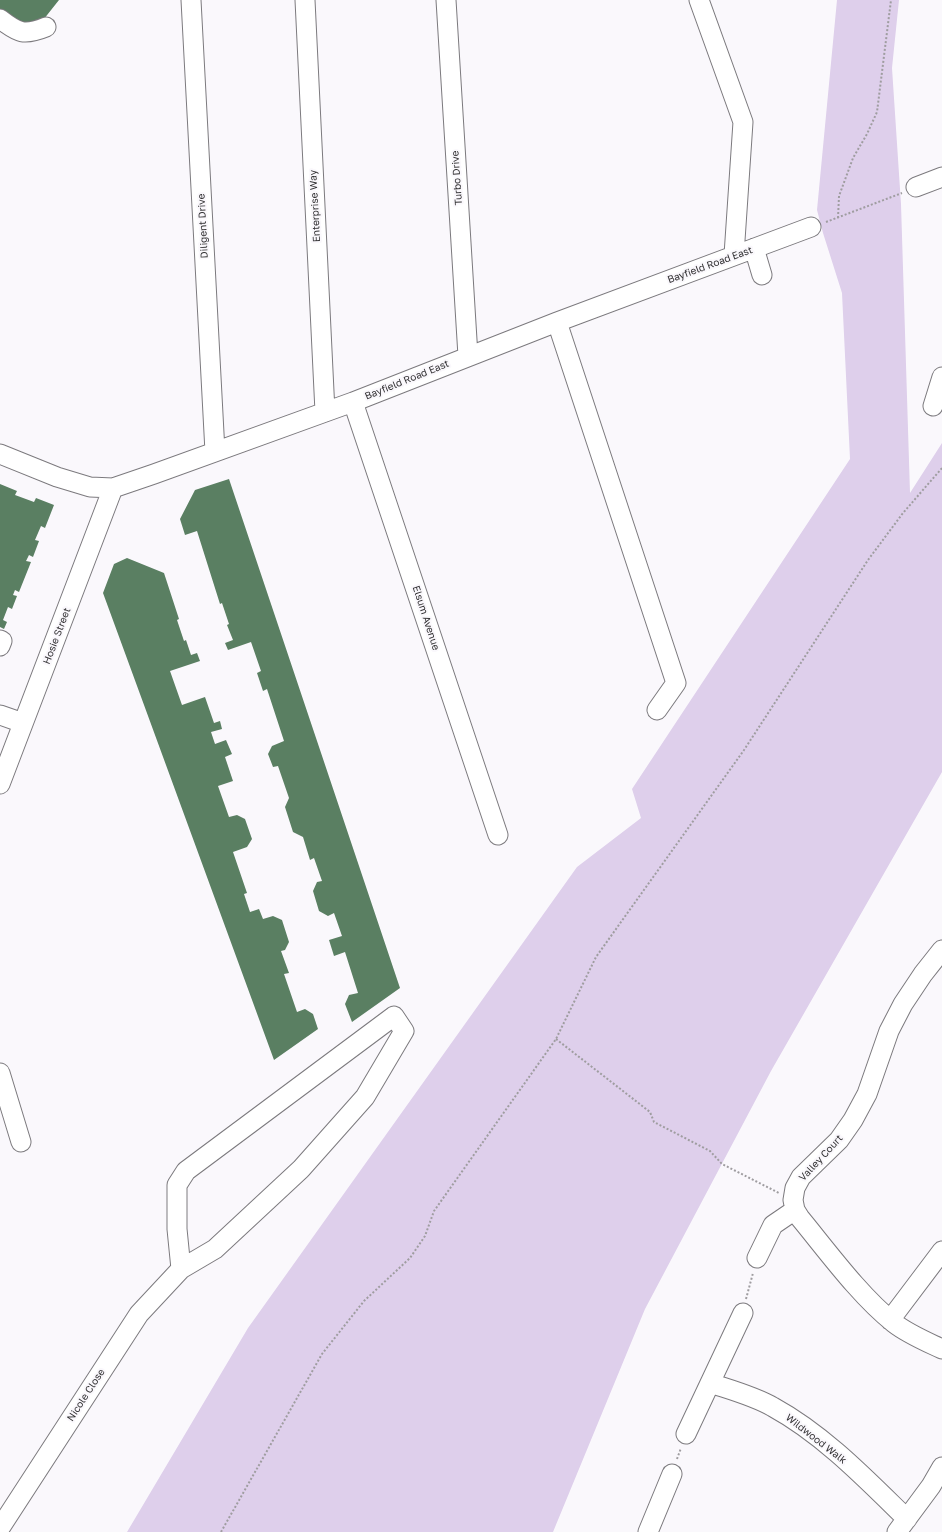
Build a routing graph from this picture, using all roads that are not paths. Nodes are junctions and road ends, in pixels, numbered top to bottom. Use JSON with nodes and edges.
{"nodes":[{"id":1,"x":191,"y":0,"type":"edge"},
{"id":2,"x":305,"y":0,"type":"edge"},
{"id":3,"x":446,"y":0,"type":"edge"},
{"id":4,"x":699,"y":0,"type":"edge"},
{"id":5,"x":0,"y":19,"type":"edge"},
{"id":6,"x":46,"y":27,"type":"dead end"},
{"id":7,"x":942,"y":178,"type":"edge"},
{"id":8,"x":916,"y":187,"type":"road end"},
{"id":9,"x":812,"y":227,"type":"road end"},
{"id":10,"x":754,"y":248,"type":"junction"},
{"id":11,"x":734,"y":255,"type":"junction"},
{"id":12,"x":762,"y":275,"type":"dead end"},
{"id":13,"x":557,"y":322,"type":"junction"},
{"id":14,"x":468,"y":356,"type":"junction"},
{"id":15,"x":942,"y":377,"type":"edge"},
{"id":16,"x":353,"y":402,"type":"junction"},
{"id":17,"x":933,"y":406,"type":"dead end"},
{"id":18,"x":325,"y":412,"type":"junction"},
{"id":19,"x":215,"y":452,"type":"junction"},
{"id":20,"x":0,"y":454,"type":"edge"},
{"id":21,"x":113,"y":488,"type":"junction"},
{"id":22,"x":0,"y":640,"type":"edge"},
{"id":23,"x":0,"y":646,"type":"edge"},
{"id":24,"x":657,"y":710,"type":"dead end"},
{"id":25,"x":0,"y":715,"type":"edge"},
{"id":26,"x":23,"y":723,"type":"junction"},
{"id":27,"x":0,"y":784,"type":"edge"},
{"id":28,"x":498,"y":835,"type":"dead end"},
{"id":29,"x":942,"y":950,"type":"edge"},
{"id":30,"x":0,"y":1073,"type":"edge"},
{"id":31,"x":21,"y":1142,"type":"dead end"},
{"id":32,"x":794,"y":1205,"type":"junction"},
{"id":33,"x":942,"y":1251,"type":"edge"},
{"id":34,"x":757,"y":1258,"type":"road end"},
{"id":35,"x":181,"y":1269,"type":"junction"},
{"id":36,"x":742,"y":1313,"type":"road end"},
{"id":37,"x":890,"y":1320,"type":"junction"},
{"id":38,"x":942,"y":1349,"type":"edge"},
{"id":39,"x":710,"y":1383,"type":"junction"},
{"id":40,"x":686,"y":1434,"type":"road end"},
{"id":41,"x":941,"y":1470,"type":"edge"},
{"id":42,"x":672,"y":1474,"type":"road end"},
{"id":43,"x":902,"y":1526,"type":"edge"},
{"id":44,"x":0,"y":1528,"type":"edge"},
{"id":45,"x":648,"y":1532,"type":"edge"}],
"edges":[{"from":1,"to":19,"type":"street","name":"Diligent Drive"},
{"from":2,"to":18,"type":"street","name":"Enterprise Way"},
{"from":3,"to":14,"type":"street","name":"Turbo Drive"},
{"from":4,"to":11,"type":"street"},
{"from":5,"to":6,"type":"street"},
{"from":7,"to":8,"type":"street"},
{"from":9,"to":10,"type":"street","name":"Bayfield Road East"},
{"from":10,"to":11,"type":"street","name":"Bayfield Road East"},
{"from":10,"to":12,"type":"street"},
{"from":11,"to":13,"type":"street","name":"Bayfield Road East"},
{"from":13,"to":14,"type":"street","name":"Bayfield Road East"},
{"from":13,"to":24,"type":"street"},
{"from":14,"to":16,"type":"street","name":"Bayfield Road East"},
{"from":15,"to":17,"type":"street"},
{"from":16,"to":18,"type":"street","name":"Bayfield Road East"},
{"from":16,"to":28,"type":"street","name":"Elsum Avenue"},
{"from":18,"to":19,"type":"street","name":"Bayfield Road East"},
{"from":19,"to":21,"type":"street","name":"Bayfield Road East"},
{"from":20,"to":21,"type":"street","name":"Bayfield Road East"},
{"from":21,"to":26,"type":"street","name":"Hosie Street"},
{"from":22,"to":23,"type":"street"},
{"from":25,"to":26,"type":"street"},
{"from":26,"to":27,"type":"street","name":"Hosie Street"},
{"from":29,"to":32,"type":"street","name":"Valley Court"},
{"from":30,"to":31,"type":"street"},
{"from":32,"to":34,"type":"street"},
{"from":32,"to":37,"type":"street"},
{"from":33,"to":37,"type":"street"},
{"from":35,"to":35,"type":"street","name":"Nicole Close"},
{"from":35,"to":44,"type":"street","name":"Nicole Close"},
{"from":36,"to":39,"type":"street"},
{"from":37,"to":38,"type":"street"},
{"from":39,"to":40,"type":"street"},
{"from":39,"to":43,"type":"street","name":"Wildwood Walk"},
{"from":41,"to":43,"type":"street"},
{"from":42,"to":45,"type":"street"}]}
